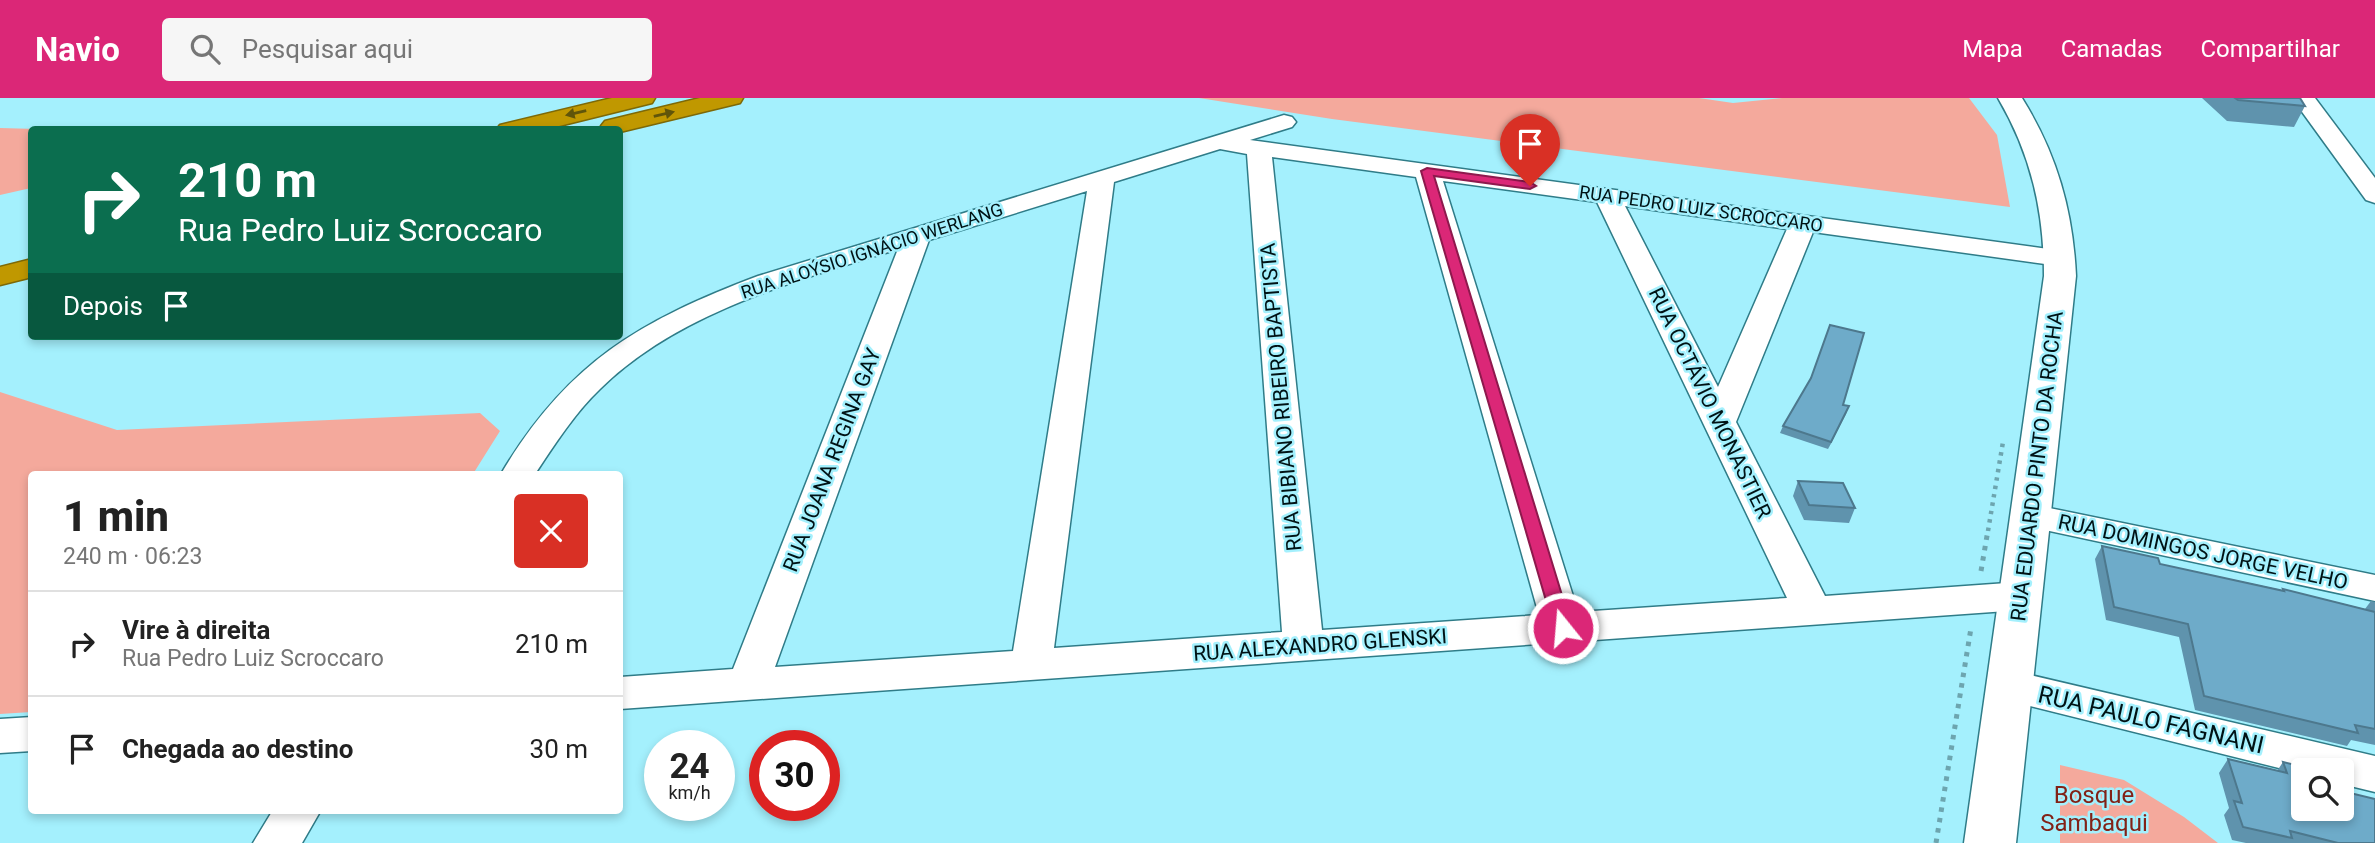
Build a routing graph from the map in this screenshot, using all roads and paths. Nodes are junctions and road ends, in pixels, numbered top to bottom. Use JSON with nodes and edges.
{"nodes":[{"id":1,"x":643,"y":98,"type":"edge"},
{"id":2,"x":731,"y":98,"type":"edge"},
{"id":3,"x":2010,"y":98,"type":"edge"},
{"id":4,"x":2303,"y":98,"type":"edge"},
{"id":5,"x":1284,"y":122,"type":"dead end"},
{"id":6,"x":526,"y":126,"type":"edge"},
{"id":7,"x":615,"y":126,"type":"edge"},
{"id":8,"x":1217,"y":143,"type":"junction"},
{"id":9,"x":1259,"y":149,"type":"junction"},
{"id":10,"x":1427,"y":171,"type":"junction"},
{"id":11,"x":1102,"y":178,"type":"junction"},
{"id":12,"x":2375,"y":195,"type":"edge"},
{"id":13,"x":1607,"y":196,"type":"junction"},
{"id":14,"x":1803,"y":223,"type":"junction"},
{"id":15,"x":917,"y":235,"type":"junction"},
{"id":16,"x":28,"y":245,"type":"edge"},
{"id":17,"x":0,"y":251,"type":"edge"},
{"id":18,"x":2060,"y":258,"type":"junction"},
{"id":19,"x":28,"y":269,"type":"edge"},
{"id":20,"x":0,"y":276,"type":"edge"},
{"id":21,"x":1719,"y":422,"type":"junction"},
{"id":22,"x":520,"y":471,"type":"edge"},
{"id":23,"x":2030,"y":516,"type":"junction"},
{"id":24,"x":2375,"y":588,"type":"edge"},
{"id":25,"x":2021,"y":596,"type":"junction"},
{"id":26,"x":1813,"y":611,"type":"junction"},
{"id":27,"x":1563,"y":628,"type":"junction"},
{"id":28,"x":1970,"y":632,"type":"dead end"},
{"id":29,"x":1303,"y":646,"type":"junction"},
{"id":30,"x":1031,"y":664,"type":"junction"},
{"id":31,"x":748,"y":684,"type":"junction"},
{"id":32,"x":2009,"y":686,"type":"junction"},
{"id":33,"x":623,"y":693,"type":"edge"},
{"id":34,"x":28,"y":734,"type":"edge"},
{"id":35,"x":0,"y":736,"type":"edge"},
{"id":36,"x":2375,"y":774,"type":"edge"},
{"id":37,"x":295,"y":814,"type":"edge"},
{"id":38,"x":277,"y":843,"type":"edge"},
{"id":39,"x":1936,"y":843,"type":"edge"},
{"id":40,"x":1990,"y":843,"type":"edge"}],
"edges":[{"from":1,"to":6,"type":"highway","one_way":true},
{"from":7,"to":2,"type":"highway","one_way":true},
{"from":3,"to":18,"type":"main road","name":"RUA EDUARDO PINTO DA ROCHA"},
{"from":4,"to":12,"type":"street"},
{"from":5,"to":8,"type":"street","name":"RUA ALOÝSIO IGNÁCIO WERLANG"},
{"from":8,"to":9,"type":"street","name":"RUA PEDRO LUIZ SCROCCARO"},
{"from":8,"to":11,"type":"street","name":"RUA ALOÝSIO IGNÁCIO WERLANG"},
{"from":9,"to":10,"type":"street","name":"RUA PEDRO LUIZ SCROCCARO"},
{"from":9,"to":29,"type":"street","name":"RUA BIBIANO RIBEIRO BAPTISTA"},
{"from":10,"to":13,"type":"street","name":"RUA PEDRO LUIZ SCROCCARO"},
{"from":10,"to":27,"type":"street"},
{"from":11,"to":15,"type":"street","name":"RUA ALOÝSIO IGNÁCIO WERLANG"},
{"from":11,"to":30,"type":"street"},
{"from":13,"to":14,"type":"street","name":"RUA PEDRO LUIZ SCROCCARO"},
{"from":13,"to":21,"type":"street","name":"RUA OCTÁVIO MONASTIER"},
{"from":14,"to":18,"type":"street","name":"RUA PEDRO LUIZ SCROCCARO"},
{"from":14,"to":21,"type":"street"},
{"from":15,"to":22,"type":"street","name":"RUA ALOÝSIO IGNÁCIO WERLANG"},
{"from":15,"to":31,"type":"street","name":"RUA JOANA REGINA GAY"},
{"from":16,"to":17,"type":"highway"},
{"from":18,"to":23,"type":"main road","name":"RUA EDUARDO PINTO DA ROCHA"},
{"from":19,"to":20,"type":"highway"},
{"from":21,"to":26,"type":"street","name":"RUA OCTÁVIO MONASTIER"},
{"from":23,"to":24,"type":"street","name":"RUA DOMINGOS JORGE VELHO"},
{"from":23,"to":25,"type":"main road","name":"RUA EDUARDO PINTO DA ROCHA"},
{"from":25,"to":26,"type":"street","name":"RUA ALEXANDRO GLENSKI"},
{"from":25,"to":32,"type":"main road","name":"RUA EDUARDO PINTO DA ROCHA"},
{"from":26,"to":27,"type":"street","name":"RUA ALEXANDRO GLENSKI"},
{"from":27,"to":29,"type":"street","name":"RUA ALEXANDRO GLENSKI"},
{"from":28,"to":39,"type":"path"},
{"from":29,"to":30,"type":"street","name":"RUA ALEXANDRO GLENSKI"},
{"from":30,"to":31,"type":"street","name":"RUA ALEXANDRO GLENSKI"},
{"from":31,"to":33,"type":"street","name":"RUA ALEXANDRO GLENSKI"},
{"from":32,"to":36,"type":"street","name":"RUA PAULO FAGNANI"},
{"from":32,"to":40,"type":"main road","name":"RUA EDUARDO PINTO DA ROCHA"},
{"from":34,"to":35,"type":"street"},
{"from":37,"to":38,"type":"street"}]}
